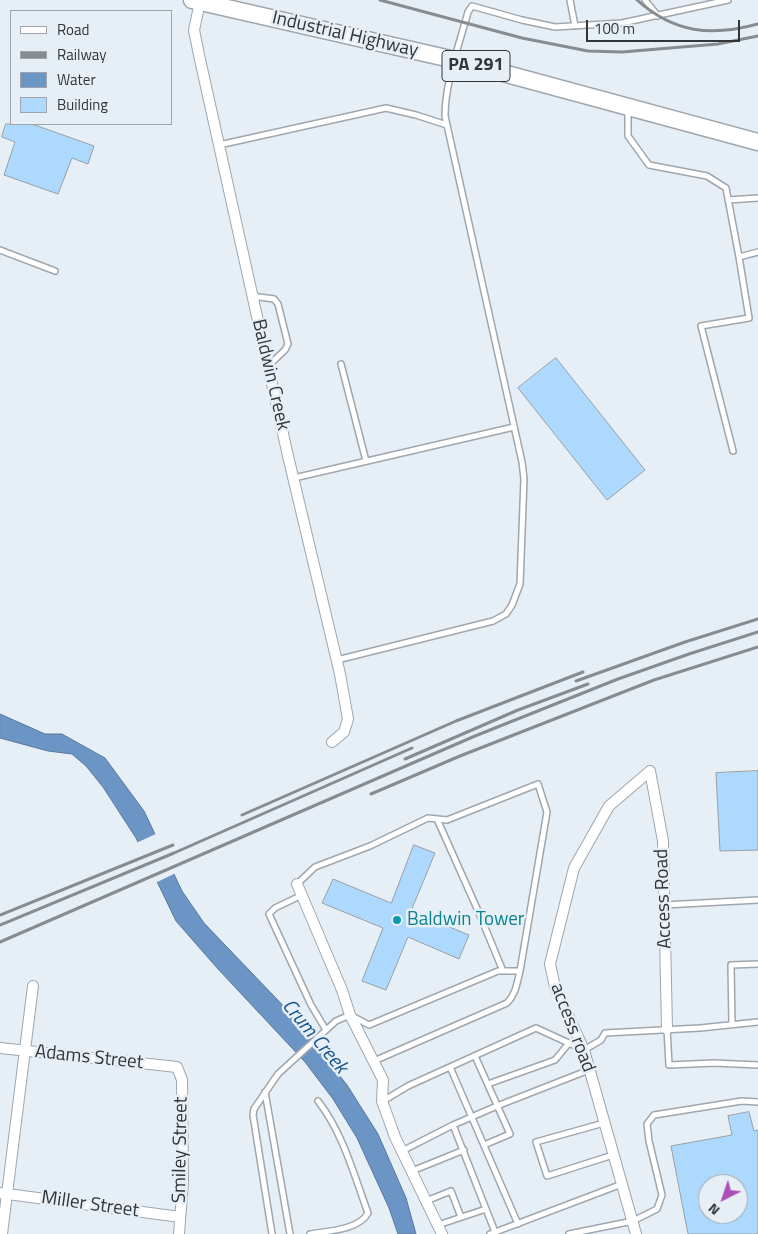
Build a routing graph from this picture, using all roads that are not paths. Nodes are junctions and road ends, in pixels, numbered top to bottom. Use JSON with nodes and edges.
{"nodes":[{"id":1,"x":570,"y":0,"type":"edge"},
{"id":2,"x":645,"y":0,"type":"edge"},
{"id":3,"x":728,"y":0,"type":"edge"},
{"id":4,"x":197,"y":1,"type":"edge"},
{"id":5,"x":472,"y":3,"type":"edge"},
{"id":6,"x":658,"y":16,"type":"junction"},
{"id":7,"x":575,"y":26,"type":"junction"},
{"id":8,"x":455,"y":60,"type":"junction"},
{"id":9,"x":628,"y":107,"type":"junction"},
{"id":10,"x":447,"y":125,"type":"junction"},
{"id":11,"x":758,"y":142,"type":"edge"},
{"id":12,"x":219,"y":145,"type":"junction"},
{"id":13,"x":758,"y":198,"type":"edge"},
{"id":14,"x":728,"y":200,"type":"junction"},
{"id":15,"x":0,"y":250,"type":"edge"},
{"id":16,"x":758,"y":252,"type":"edge"},
{"id":17,"x":739,"y":257,"type":"junction"},
{"id":18,"x":55,"y":271,"type":"dead end"},
{"id":19,"x":252,"y":296,"type":"junction"},
{"id":20,"x":341,"y":364,"type":"dead end"},
{"id":21,"x":268,"y":366,"type":"junction"},
{"id":22,"x":514,"y":427,"type":"junction"},
{"id":23,"x":733,"y":452,"type":"dead end"},
{"id":24,"x":366,"y":461,"type":"junction"},
{"id":25,"x":293,"y":478,"type":"junction"},
{"id":26,"x":336,"y":660,"type":"junction"},
{"id":27,"x":332,"y":742,"type":"dead end"},
{"id":28,"x":650,"y":771,"type":"joint"},
{"id":29,"x":436,"y":819,"type":"junction"},
{"id":30,"x":297,"y":884,"type":"joint"},
{"id":31,"x":302,"y":896,"type":"junction"},
{"id":32,"x":758,"y":900,"type":"edge"},
{"id":33,"x":664,"y":905,"type":"junction"},
{"id":34,"x":758,"y":964,"type":"edge"},
{"id":35,"x":503,"y":971,"type":"junction"},
{"id":36,"x":520,"y":971,"type":"junction"},
{"id":37,"x":33,"y":986,"type":"dead end"},
{"id":38,"x":350,"y":1015,"type":"junction"},
{"id":39,"x":758,"y":1022,"type":"edge"},
{"id":40,"x":732,"y":1024,"type":"junction"},
{"id":41,"x":667,"y":1029,"type":"junction"},
{"id":42,"x":326,"y":1030,"type":"junction"},
{"id":43,"x":569,"y":1043,"type":"junction"},
{"id":44,"x":0,"y":1048,"type":"edge"},
{"id":45,"x":584,"y":1050,"type":"junction"},
{"id":46,"x":25,"y":1051,"type":"junction"},
{"id":47,"x":475,"y":1056,"type":"junction"},
{"id":48,"x":373,"y":1061,"type":"junction"},
{"id":49,"x":758,"y":1064,"type":"edge"},
{"id":50,"x":177,"y":1067,"type":"joint"},
{"id":51,"x":450,"y":1067,"type":"junction"},
{"id":52,"x":590,"y":1070,"type":"junction"},
{"id":53,"x":488,"y":1084,"type":"junction"},
{"id":54,"x":265,"y":1092,"type":"junction"},
{"id":55,"x":318,"y":1101,"type":"dead end"},
{"id":56,"x":382,"y":1101,"type":"junction"},
{"id":57,"x":758,"y":1102,"type":"edge"},
{"id":58,"x":497,"y":1106,"type":"junction"},
{"id":59,"x":471,"y":1117,"type":"junction"},
{"id":60,"x":604,"y":1123,"type":"junction"},
{"id":61,"x":453,"y":1125,"type":"junction"},
{"id":62,"x":484,"y":1145,"type":"junction"},
{"id":63,"x":464,"y":1150,"type":"junction"},
{"id":64,"x":401,"y":1151,"type":"junction"},
{"id":65,"x":614,"y":1155,"type":"junction"},
{"id":66,"x":411,"y":1171,"type":"junction"},
{"id":67,"x":622,"y":1184,"type":"junction"},
{"id":68,"x":4,"y":1193,"type":"edge"},
{"id":69,"x":426,"y":1201,"type":"junction"},
{"id":70,"x":486,"y":1209,"type":"junction"},
{"id":71,"x":461,"y":1216,"type":"junction"},
{"id":72,"x":180,"y":1217,"type":"junction"},
{"id":73,"x":633,"y":1221,"type":"junction"},
{"id":74,"x":518,"y":1224,"type":"junction"},
{"id":75,"x":440,"y":1229,"type":"edge"},
{"id":76,"x":492,"y":1233,"type":"edge"},
{"id":77,"x":2,"y":1234,"type":"edge"},
{"id":78,"x":179,"y":1234,"type":"edge"},
{"id":79,"x":272,"y":1234,"type":"edge"},
{"id":80,"x":290,"y":1234,"type":"edge"},
{"id":81,"x":310,"y":1234,"type":"edge"},
{"id":82,"x":568,"y":1234,"type":"edge"},
{"id":83,"x":636,"y":1234,"type":"edge"}],
"edges":[{"from":1,"to":7,"type":"lane"},
{"from":2,"to":6,"type":"lane"},
{"from":3,"to":6,"type":"lane"},
{"from":4,"to":8,"type":"main road","name":"Industrial Highway","number":"PA 291"},
{"from":4,"to":12,"type":"street","name":"Baldwin Creek"},
{"from":5,"to":7,"type":"lane"},
{"from":5,"to":8,"type":"lane"},
{"from":6,"to":7,"type":"lane"},
{"from":8,"to":9,"type":"main road","name":"Industrial Highway","number":"PA 291"},
{"from":8,"to":10,"type":"lane"},
{"from":9,"to":11,"type":"main road","name":"Industrial Highway","number":"PA 291"},
{"from":9,"to":14,"type":"lane"},
{"from":10,"to":12,"type":"lane"},
{"from":10,"to":22,"type":"lane"},
{"from":12,"to":19,"type":"street","name":"Baldwin Creek"},
{"from":13,"to":14,"type":"lane"},
{"from":14,"to":17,"type":"lane"},
{"from":15,"to":18,"type":"lane"},
{"from":16,"to":17,"type":"lane"},
{"from":17,"to":23,"type":"lane"},
{"from":19,"to":21,"type":"street","name":"Baldwin Creek"},
{"from":19,"to":21,"type":"lane"},
{"from":20,"to":24,"type":"lane"},
{"from":21,"to":25,"type":"street","name":"Baldwin Creek"},
{"from":22,"to":24,"type":"lane"},
{"from":22,"to":26,"type":"lane"},
{"from":24,"to":25,"type":"lane"},
{"from":25,"to":26,"type":"street","name":"Baldwin Creek"},
{"from":26,"to":27,"type":"street","name":"Baldwin Creek"},
{"from":28,"to":33,"type":"street","name":"Access Road"},
{"from":28,"to":45,"type":"street","name":"access road"},
{"from":29,"to":30,"type":"lane"},
{"from":29,"to":35,"type":"lane"},
{"from":29,"to":36,"type":"lane"},
{"from":30,"to":31,"type":"street"},
{"from":31,"to":38,"type":"street"},
{"from":31,"to":42,"type":"lane"},
{"from":32,"to":33,"type":"lane"},
{"from":33,"to":41,"type":"street","name":"Access Road"},
{"from":34,"to":40,"type":"lane"},
{"from":35,"to":36,"type":"lane"},
{"from":35,"to":38,"type":"lane"},
{"from":36,"to":48,"type":"lane"},
{"from":37,"to":46,"type":"street"},
{"from":38,"to":42,"type":"lane"},
{"from":38,"to":48,"type":"street"},
{"from":39,"to":40,"type":"lane"},
{"from":40,"to":41,"type":"lane"},
{"from":41,"to":45,"type":"lane"},
{"from":41,"to":49,"type":"lane"},
{"from":42,"to":54,"type":"lane"},
{"from":43,"to":45,"type":"lane","name":"Access Road"},
{"from":43,"to":47,"type":"lane","name":"Access Road"},
{"from":43,"to":53,"type":"lane"},
{"from":44,"to":46,"type":"street","name":"Adams Street"},
{"from":45,"to":52,"type":"street","name":"access road"},
{"from":46,"to":50,"type":"street","name":"Adams Street"},
{"from":46,"to":68,"type":"street"},
{"from":47,"to":51,"type":"lane","name":"Access Road"},
{"from":47,"to":53,"type":"lane"},
{"from":48,"to":56,"type":"street"},
{"from":50,"to":72,"type":"street","name":"Smiley Street"},
{"from":51,"to":56,"type":"lane","name":"Access Road"},
{"from":51,"to":59,"type":"lane"},
{"from":52,"to":58,"type":"lane"},
{"from":52,"to":60,"type":"street","name":"access road"},
{"from":53,"to":58,"type":"lane"},
{"from":54,"to":79,"type":"lane"},
{"from":54,"to":80,"type":"lane"},
{"from":55,"to":81,"type":"lane"},
{"from":56,"to":64,"type":"street"},
{"from":57,"to":73,"type":"lane"},
{"from":58,"to":59,"type":"lane"},
{"from":58,"to":62,"type":"lane"},
{"from":59,"to":61,"type":"lane"},
{"from":59,"to":62,"type":"lane"},
{"from":60,"to":65,"type":"street","name":"access road"},
{"from":60,"to":65,"type":"lane"},
{"from":61,"to":63,"type":"lane"},
{"from":61,"to":64,"type":"lane"},
{"from":62,"to":74,"type":"lane"},
{"from":63,"to":66,"type":"lane"},
{"from":63,"to":70,"type":"lane"},
{"from":64,"to":66,"type":"street"},
{"from":65,"to":67,"type":"street","name":"access road"},
{"from":66,"to":69,"type":"street"},
{"from":67,"to":73,"type":"street","name":"access road"},
{"from":67,"to":74,"type":"lane"},
{"from":68,"to":72,"type":"street","name":"Miller Street"},
{"from":68,"to":77,"type":"street"},
{"from":69,"to":71,"type":"lane"},
{"from":69,"to":75,"type":"street"},
{"from":70,"to":71,"type":"lane"},
{"from":70,"to":76,"type":"lane"},
{"from":71,"to":75,"type":"lane"},
{"from":72,"to":78,"type":"street","name":"Smiley Street"},
{"from":73,"to":82,"type":"lane"},
{"from":73,"to":83,"type":"street","name":"access road"},
{"from":74,"to":76,"type":"lane"}]}
